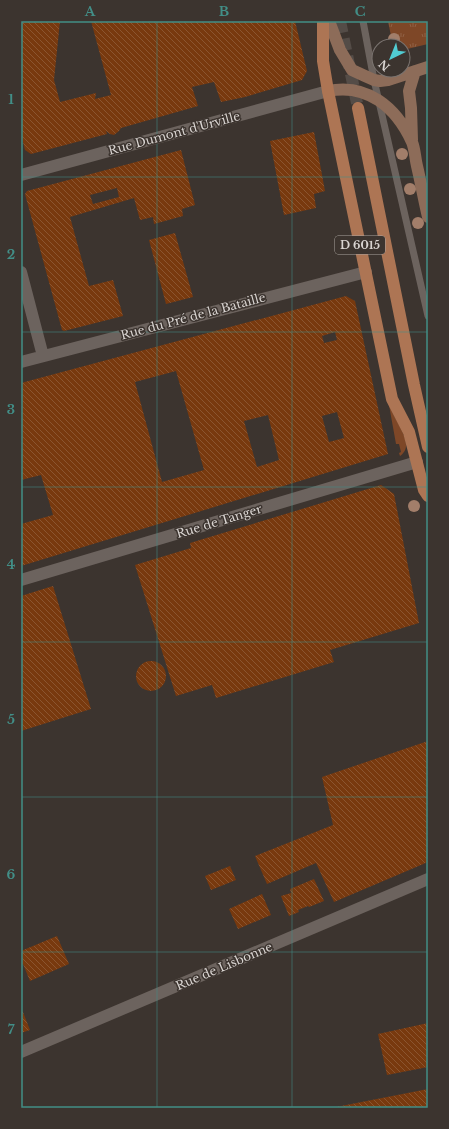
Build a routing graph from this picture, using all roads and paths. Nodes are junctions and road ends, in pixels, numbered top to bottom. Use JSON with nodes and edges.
{"nodes":[{"id":1,"x":323,"y":21,"type":"edge"},
{"id":2,"x":329,"y":21,"type":"edge"},
{"id":3,"x":363,"y":21,"type":"edge"},
{"id":4,"x":428,"y":67,"type":"edge"},
{"id":5,"x":415,"y":71,"type":"junction"},
{"id":6,"x":374,"y":80,"type":"junction"},
{"id":7,"x":328,"y":91,"type":"junction"},
{"id":8,"x":379,"y":100,"type":"junction"},
{"id":9,"x":358,"y":108,"type":"tunnel mouth"},
{"id":10,"x":412,"y":142,"type":"junction"},
{"id":11,"x":21,"y":175,"type":"edge"},
{"id":12,"x":428,"y":217,"type":"edge"},
{"id":13,"x":21,"y":272,"type":"edge"},
{"id":14,"x":366,"y":272,"type":"junction"},
{"id":15,"x":428,"y":316,"type":"edge"},
{"id":16,"x":43,"y":356,"type":"junction"},
{"id":17,"x":21,"y":362,"type":"edge"},
{"id":18,"x":428,"y":447,"type":"edge"},
{"id":19,"x":417,"y":462,"type":"junction"},
{"id":20,"x":428,"y":496,"type":"edge"},
{"id":21,"x":21,"y":580,"type":"edge"},
{"id":22,"x":428,"y":879,"type":"edge"},
{"id":23,"x":21,"y":1052,"type":"edge"}],
"edges":[{"from":1,"to":7,"type":"main road","number":"D 6015"},
{"from":2,"to":6,"type":"street"},
{"from":3,"to":6,"type":"lane"},
{"from":4,"to":5,"type":"street"},
{"from":5,"to":6,"type":"street"},
{"from":5,"to":10,"type":"street"},
{"from":6,"to":8,"type":"lane"},
{"from":7,"to":8,"type":"street"},
{"from":7,"to":11,"type":"street","name":"Rue Dumont d'Urville"},
{"from":7,"to":14,"type":"main road","number":"D 6015"},
{"from":8,"to":10,"type":"street"},
{"from":8,"to":15,"type":"lane"},
{"from":9,"to":18,"type":"main road","number":"D 6015"},
{"from":10,"to":12,"type":"street"},
{"from":13,"to":16,"type":"street"},
{"from":14,"to":16,"type":"street","name":"Rue du Pré de la Bataille"},
{"from":14,"to":19,"type":"main road","number":"D 6015"},
{"from":16,"to":17,"type":"street","name":"Rue du Pré de la Bataille"},
{"from":19,"to":20,"type":"main road","number":"D 6015"},
{"from":19,"to":21,"type":"street","name":"Rue de Tanger"},
{"from":22,"to":23,"type":"street","name":"Rue de Lisbonne"}]}
